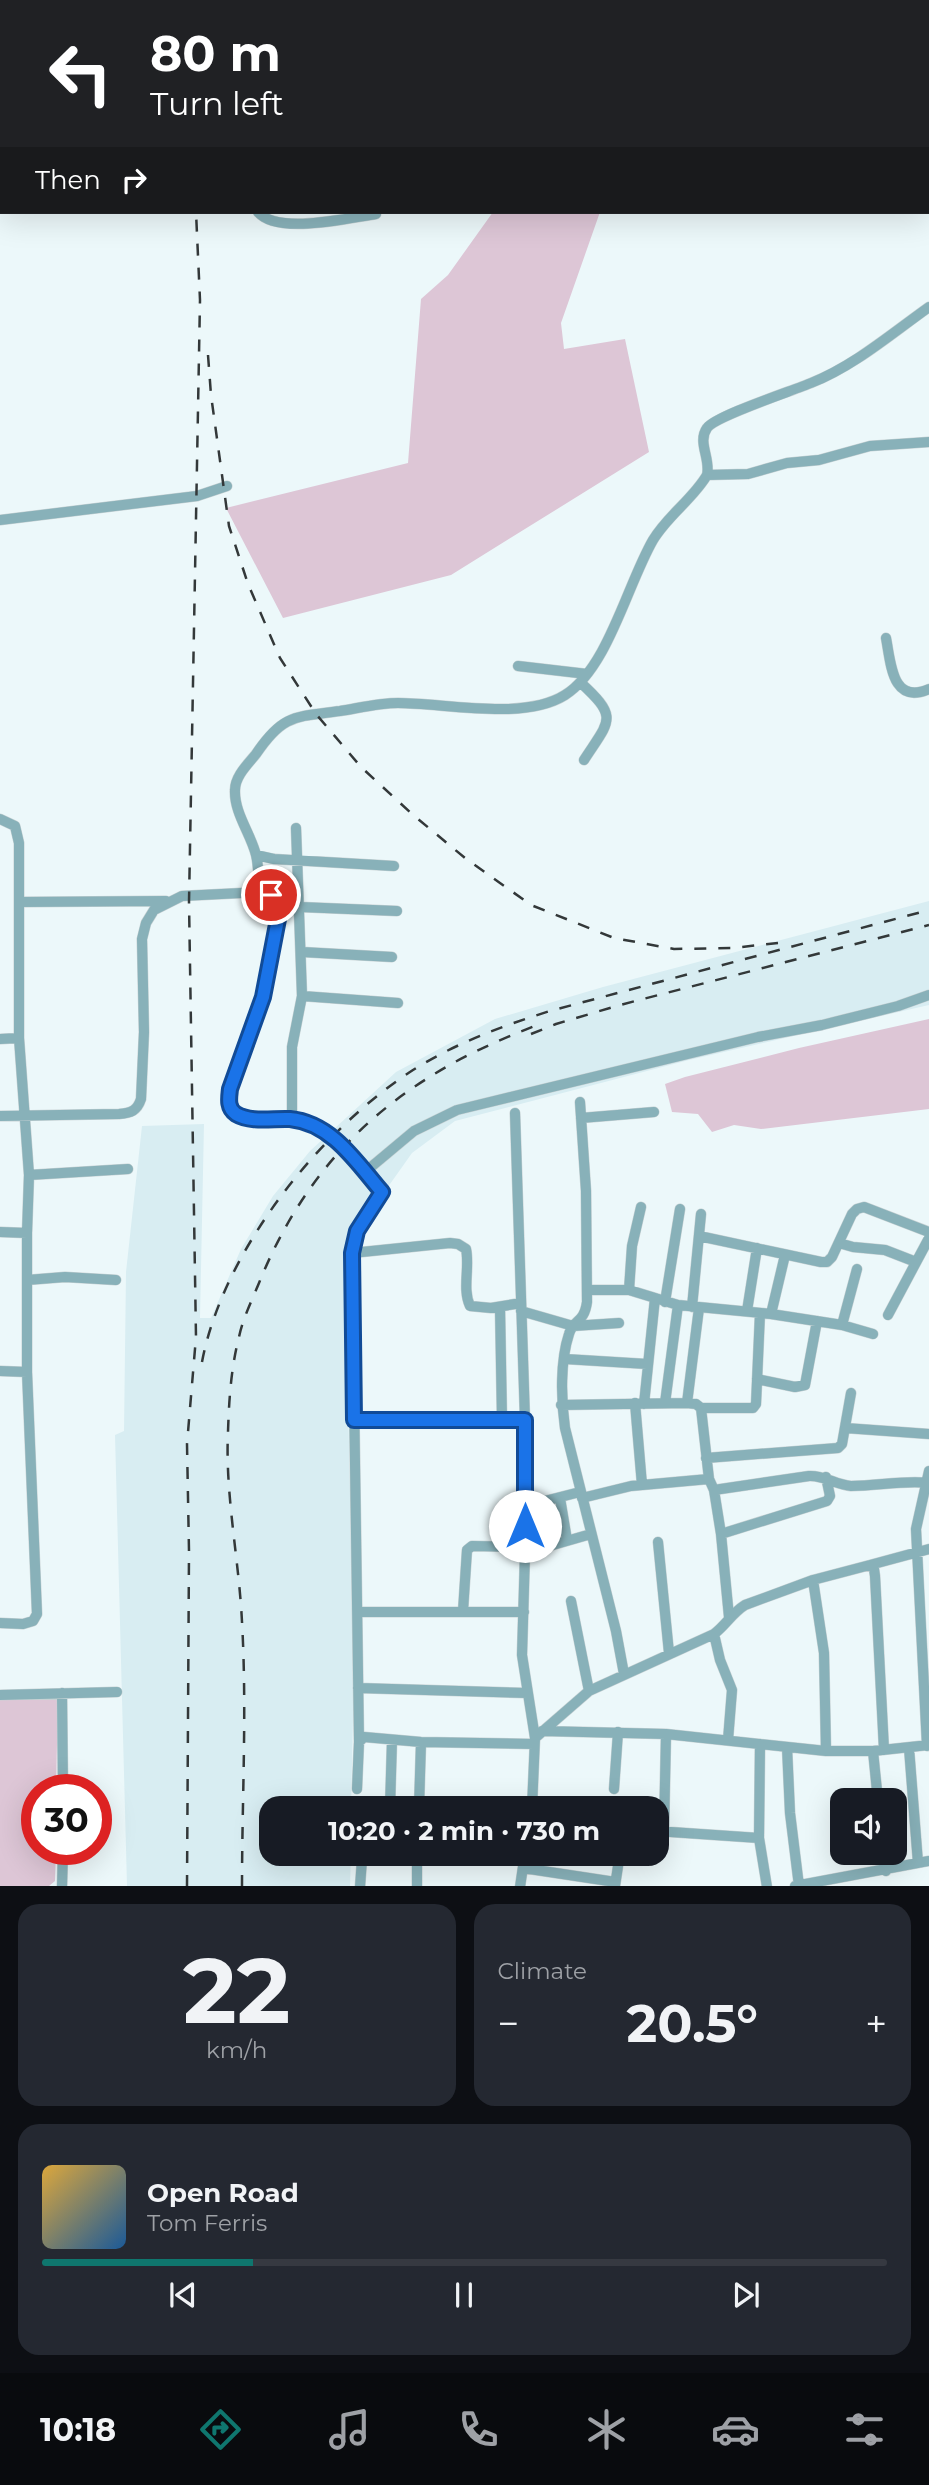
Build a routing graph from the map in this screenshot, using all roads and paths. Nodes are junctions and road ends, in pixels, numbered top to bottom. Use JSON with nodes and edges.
{"nodes":[{"id":1,"x":259,"y":214,"type":"edge"},
{"id":2,"x":376,"y":214,"type":"dead end"},
{"id":3,"x":928,"y":310,"type":"edge"},
{"id":4,"x":929,"y":442,"type":"edge"},
{"id":5,"x":706,"y":475,"type":"junction"},
{"id":6,"x":228,"y":486,"type":"dead end"},
{"id":7,"x":0,"y":520,"type":"edge"},
{"id":8,"x":886,"y":638,"type":"dead end"},
{"id":9,"x":518,"y":666,"type":"dead end"},
{"id":10,"x":584,"y":678,"type":"junction"},
{"id":11,"x":929,"y":689,"type":"edge"},
{"id":12,"x":584,"y":760,"type":"dead end"},
{"id":13,"x":0,"y":819,"type":"edge"},
{"id":14,"x":296,"y":828,"type":"dead end"},
{"id":15,"x":256,"y":855,"type":"junction"},
{"id":16,"x":298,"y":859,"type":"junction"},
{"id":17,"x":394,"y":866,"type":"dead end"},
{"id":18,"x":260,"y":892,"type":"junction"},
{"id":19,"x":169,"y":901,"type":"junction"},
{"id":20,"x":19,"y":902,"type":"junction"},
{"id":21,"x":300,"y":907,"type":"junction"},
{"id":22,"x":397,"y":911,"type":"dead end"},
{"id":23,"x":302,"y":952,"type":"junction"},
{"id":24,"x":392,"y":957,"type":"dead end"},
{"id":25,"x":929,"y":995,"type":"edge"},
{"id":26,"x":302,"y":996,"type":"junction"},
{"id":27,"x":398,"y":1003,"type":"dead end"},
{"id":28,"x":19,"y":1038,"type":"junction"},
{"id":29,"x":0,"y":1039,"type":"edge"},
{"id":30,"x":580,"y":1102,"type":"dead end"},
{"id":31,"x":654,"y":1112,"type":"dead end"},
{"id":32,"x":515,"y":1113,"type":"dead end"},
{"id":33,"x":0,"y":1116,"type":"edge"},
{"id":34,"x":26,"y":1116,"type":"junction"},
{"id":35,"x":581,"y":1118,"type":"junction"},
{"id":36,"x":292,"y":1119,"type":"junction"},
{"id":37,"x":128,"y":1169,"type":"dead end"},
{"id":38,"x":365,"y":1172,"type":"junction"},
{"id":39,"x":29,"y":1175,"type":"junction"},
{"id":40,"x":641,"y":1207,"type":"dead end"},
{"id":41,"x":680,"y":1209,"type":"dead end"},
{"id":42,"x":701,"y":1214,"type":"dead end"},
{"id":43,"x":929,"y":1232,"type":"edge"},
{"id":44,"x":0,"y":1233,"type":"edge"},
{"id":45,"x":27,"y":1233,"type":"junction"},
{"id":46,"x":699,"y":1236,"type":"junction"},
{"id":47,"x":929,"y":1238,"type":"edge"},
{"id":48,"x":839,"y":1243,"type":"junction"},
{"id":49,"x":757,"y":1248,"type":"junction"},
{"id":50,"x":352,"y":1253,"type":"junction"},
{"id":51,"x":785,"y":1255,"type":"junction"},
{"id":52,"x":916,"y":1262,"type":"junction"},
{"id":53,"x":857,"y":1269,"type":"dead end"},
{"id":54,"x":27,"y":1280,"type":"junction"},
{"id":55,"x":116,"y":1280,"type":"dead end"},
{"id":56,"x":587,"y":1290,"type":"junction"},
{"id":57,"x":629,"y":1290,"type":"junction"},
{"id":58,"x":660,"y":1300,"type":"junction"},
{"id":59,"x":678,"y":1305,"type":"junction"},
{"id":60,"x":500,"y":1307,"type":"junction"},
{"id":61,"x":521,"y":1307,"type":"junction"},
{"id":62,"x":695,"y":1308,"type":"junction"},
{"id":63,"x":747,"y":1311,"type":"junction"},
{"id":64,"x":760,"y":1313,"type":"junction"},
{"id":65,"x":771,"y":1314,"type":"junction"},
{"id":66,"x":888,"y":1315,"type":"dead end"},
{"id":67,"x":817,"y":1321,"type":"junction"},
{"id":68,"x":619,"y":1323,"type":"dead end"},
{"id":69,"x":842,"y":1325,"type":"junction"},
{"id":70,"x":573,"y":1326,"type":"junction"},
{"id":71,"x":873,"y":1334,"type":"dead end"},
{"id":72,"x":565,"y":1359,"type":"junction"},
{"id":73,"x":647,"y":1364,"type":"junction"},
{"id":74,"x":0,"y":1371,"type":"edge"},
{"id":75,"x":27,"y":1372,"type":"junction"},
{"id":76,"x":757,"y":1379,"type":"junction"},
{"id":77,"x":851,"y":1393,"type":"dead end"},
{"id":78,"x":640,"y":1403,"type":"junction"},
{"id":79,"x":665,"y":1403,"type":"junction"},
{"id":80,"x":687,"y":1403,"type":"junction"},
{"id":81,"x":561,"y":1405,"type":"junction"},
{"id":82,"x":701,"y":1408,"type":"junction"},
{"id":83,"x":354,"y":1420,"type":"junction"},
{"id":84,"x":502,"y":1420,"type":"junction"},
{"id":85,"x":525,"y":1420,"type":"junction"},
{"id":86,"x":845,"y":1428,"type":"junction"},
{"id":87,"x":929,"y":1434,"type":"edge"},
{"id":88,"x":706,"y":1458,"type":"junction"},
{"id":89,"x":929,"y":1471,"type":"edge"},
{"id":90,"x":826,"y":1477,"type":"junction"},
{"id":91,"x":709,"y":1479,"type":"junction"},
{"id":92,"x":927,"y":1483,"type":"edge"},
{"id":93,"x":642,"y":1485,"type":"junction"},
{"id":94,"x":714,"y":1490,"type":"junction"},
{"id":95,"x":581,"y":1495,"type":"junction"},
{"id":96,"x":560,"y":1498,"type":"junction"},
{"id":97,"x":524,"y":1506,"type":"junction"},
{"id":98,"x":592,"y":1534,"type":"junction"},
{"id":99,"x":721,"y":1534,"type":"junction"},
{"id":100,"x":567,"y":1540,"type":"junction"},
{"id":101,"x":658,"y":1542,"type":"dead end"},
{"id":102,"x":929,"y":1549,"type":"edge"},
{"id":103,"x":525,"y":1550,"type":"junction"},
{"id":104,"x":917,"y":1552,"type":"junction"},
{"id":105,"x":870,"y":1565,"type":"junction"},
{"id":106,"x":813,"y":1580,"type":"junction"},
{"id":107,"x":571,"y":1601,"type":"dead end"},
{"id":108,"x":463,"y":1611,"type":"junction"},
{"id":109,"x":359,"y":1612,"type":"junction"},
{"id":110,"x":524,"y":1612,"type":"junction"},
{"id":111,"x":730,"y":1617,"type":"junction"},
{"id":112,"x":0,"y":1623,"type":"edge"},
{"id":113,"x":714,"y":1634,"type":"junction"},
{"id":114,"x":669,"y":1653,"type":"junction"},
{"id":115,"x":624,"y":1674,"type":"junction"},
{"id":116,"x":358,"y":1688,"type":"junction"},
{"id":117,"x":589,"y":1691,"type":"junction"},
{"id":118,"x":117,"y":1692,"type":"dead end"},
{"id":119,"x":62,"y":1693,"type":"junction"},
{"id":120,"x":527,"y":1693,"type":"junction"},
{"id":121,"x":0,"y":1695,"type":"edge"},
{"id":122,"x":618,"y":1732,"type":"junction"},
{"id":123,"x":666,"y":1734,"type":"junction"},
{"id":124,"x":537,"y":1738,"type":"junction"},
{"id":125,"x":392,"y":1740,"type":"junction"},
{"id":126,"x":729,"y":1740,"type":"junction"},
{"id":127,"x":359,"y":1742,"type":"junction"},
{"id":128,"x":421,"y":1742,"type":"junction"},
{"id":129,"x":760,"y":1744,"type":"junction"},
{"id":130,"x":928,"y":1746,"type":"edge"},
{"id":131,"x":787,"y":1747,"type":"junction"},
{"id":132,"x":909,"y":1748,"type":"junction"},
{"id":133,"x":884,"y":1750,"type":"junction"},
{"id":134,"x":827,"y":1751,"type":"junction"},
{"id":135,"x":873,"y":1751,"type":"junction"},
{"id":136,"x":63,"y":1774,"type":"edge"},
{"id":137,"x":877,"y":1788,"type":"edge"},
{"id":138,"x":357,"y":1789,"type":"dead end"},
{"id":139,"x":614,"y":1789,"type":"dead end"},
{"id":140,"x":390,"y":1796,"type":"edge"},
{"id":141,"x":419,"y":1796,"type":"edge"},
{"id":142,"x":533,"y":1796,"type":"edge"},
{"id":143,"x":662,"y":1796,"type":"edge"},
{"id":144,"x":669,"y":1832,"type":"edge"},
{"id":145,"x":759,"y":1838,"type":"junction"},
{"id":146,"x":924,"y":1862,"type":"edge"},
{"id":147,"x":63,"y":1865,"type":"edge"},
{"id":148,"x":885,"y":1865,"type":"edge"},
{"id":149,"x":361,"y":1866,"type":"edge"},
{"id":150,"x":417,"y":1866,"type":"edge"},
{"id":151,"x":618,"y":1866,"type":"edge"},
{"id":152,"x":523,"y":1868,"type":"joint"},
{"id":153,"x":886,"y":1871,"type":"junction"},
{"id":154,"x":854,"y":1882,"type":"edge"},
{"id":155,"x":615,"y":1884,"type":"edge"},
{"id":156,"x":62,"y":1886,"type":"edge"},
{"id":157,"x":360,"y":1886,"type":"edge"},
{"id":158,"x":417,"y":1886,"type":"edge"},
{"id":159,"x":520,"y":1886,"type":"edge"},
{"id":160,"x":768,"y":1886,"type":"edge"},
{"id":161,"x":797,"y":1886,"type":"edge"}],
"edges":[{"from":1,"to":2,"type":"street"},
{"from":3,"to":5,"type":"street"},
{"from":4,"to":5,"type":"street"},
{"from":5,"to":10,"type":"street"},
{"from":6,"to":7,"type":"street"},
{"from":8,"to":11,"type":"street"},
{"from":9,"to":10,"type":"street"},
{"from":10,"to":12,"type":"street"},
{"from":10,"to":15,"type":"street"},
{"from":13,"to":20,"type":"street"},
{"from":14,"to":16,"type":"street"},
{"from":15,"to":16,"type":"street"},
{"from":15,"to":18,"type":"street"},
{"from":16,"to":17,"type":"street"},
{"from":16,"to":21,"type":"street"},
{"from":18,"to":19,"type":"street"},
{"from":18,"to":36,"type":"street"},
{"from":19,"to":20,"type":"street"},
{"from":19,"to":34,"type":"street"},
{"from":20,"to":28,"type":"street"},
{"from":21,"to":22,"type":"street"},
{"from":21,"to":23,"type":"street"},
{"from":23,"to":24,"type":"street"},
{"from":23,"to":26,"type":"street"},
{"from":25,"to":38,"type":"street"},
{"from":26,"to":27,"type":"street"},
{"from":26,"to":36,"type":"street"},
{"from":28,"to":29,"type":"street"},
{"from":28,"to":34,"type":"street"},
{"from":30,"to":35,"type":"street"},
{"from":31,"to":35,"type":"street"},
{"from":32,"to":61,"type":"street"},
{"from":33,"to":34,"type":"street"},
{"from":34,"to":39,"type":"street"},
{"from":35,"to":56,"type":"street"},
{"from":36,"to":38,"type":"street"},
{"from":37,"to":39,"type":"street"},
{"from":38,"to":50,"type":"street"},
{"from":39,"to":45,"type":"street"},
{"from":40,"to":57,"type":"street"},
{"from":41,"to":58,"type":"street"},
{"from":42,"to":46,"type":"street"},
{"from":43,"to":48,"type":"street"},
{"from":44,"to":45,"type":"street"},
{"from":45,"to":54,"type":"street"},
{"from":46,"to":49,"type":"street"},
{"from":46,"to":62,"type":"street"},
{"from":47,"to":52,"type":"street"},
{"from":48,"to":51,"type":"street"},
{"from":48,"to":52,"type":"street"},
{"from":49,"to":51,"type":"street"},
{"from":49,"to":63,"type":"street"},
{"from":50,"to":60,"type":"street"},
{"from":50,"to":83,"type":"street"},
{"from":51,"to":65,"type":"street"},
{"from":52,"to":66,"type":"street"},
{"from":53,"to":69,"type":"street"},
{"from":54,"to":55,"type":"street"},
{"from":54,"to":75,"type":"street"},
{"from":56,"to":57,"type":"street"},
{"from":56,"to":70,"type":"street"},
{"from":57,"to":58,"type":"street"},
{"from":58,"to":59,"type":"street"},
{"from":58,"to":73,"type":"street"},
{"from":59,"to":62,"type":"street"},
{"from":59,"to":79,"type":"street"},
{"from":60,"to":61,"type":"street"},
{"from":60,"to":84,"type":"street"},
{"from":61,"to":70,"type":"street"},
{"from":61,"to":85,"type":"street"},
{"from":62,"to":63,"type":"street"},
{"from":62,"to":80,"type":"street"},
{"from":63,"to":64,"type":"street"},
{"from":64,"to":65,"type":"street"},
{"from":64,"to":76,"type":"street"},
{"from":65,"to":67,"type":"street"},
{"from":67,"to":69,"type":"street"},
{"from":67,"to":76,"type":"street"},
{"from":68,"to":70,"type":"street"},
{"from":69,"to":71,"type":"street"},
{"from":70,"to":72,"type":"street"},
{"from":72,"to":73,"type":"street"},
{"from":72,"to":81,"type":"street"},
{"from":73,"to":78,"type":"street"},
{"from":74,"to":75,"type":"street"},
{"from":75,"to":112,"type":"street"},
{"from":76,"to":82,"type":"street"},
{"from":77,"to":86,"type":"street"},
{"from":78,"to":79,"type":"street"},
{"from":78,"to":81,"type":"street"},
{"from":78,"to":93,"type":"street"},
{"from":79,"to":80,"type":"street"},
{"from":80,"to":82,"type":"street"},
{"from":81,"to":95,"type":"street"},
{"from":82,"to":88,"type":"street"},
{"from":83,"to":84,"type":"street"},
{"from":83,"to":109,"type":"street"},
{"from":84,"to":85,"type":"street"},
{"from":85,"to":97,"type":"street"},
{"from":86,"to":87,"type":"street"},
{"from":86,"to":88,"type":"street"},
{"from":88,"to":91,"type":"street"},
{"from":89,"to":92,"type":"street"},
{"from":90,"to":92,"type":"street"},
{"from":90,"to":94,"type":"street"},
{"from":90,"to":99,"type":"street"},
{"from":91,"to":93,"type":"street"},
{"from":91,"to":94,"type":"street"},
{"from":92,"to":104,"type":"street"},
{"from":93,"to":95,"type":"street"},
{"from":94,"to":99,"type":"street"},
{"from":95,"to":96,"type":"street"},
{"from":95,"to":98,"type":"street"},
{"from":96,"to":97,"type":"street"},
{"from":96,"to":100,"type":"street"},
{"from":97,"to":103,"type":"street"},
{"from":98,"to":100,"type":"street"},
{"from":98,"to":115,"type":"street"},
{"from":99,"to":111,"type":"street"},
{"from":100,"to":103,"type":"street"},
{"from":101,"to":114,"type":"street"},
{"from":102,"to":104,"type":"street"},
{"from":103,"to":108,"type":"street"},
{"from":103,"to":110,"type":"street"},
{"from":104,"to":105,"type":"street"},
{"from":104,"to":130,"type":"street"},
{"from":105,"to":106,"type":"street"},
{"from":105,"to":133,"type":"street"},
{"from":106,"to":111,"type":"street"},
{"from":106,"to":134,"type":"street"},
{"from":107,"to":117,"type":"street"},
{"from":108,"to":109,"type":"street"},
{"from":108,"to":110,"type":"street"},
{"from":109,"to":116,"type":"street"},
{"from":110,"to":120,"type":"street"},
{"from":111,"to":113,"type":"street"},
{"from":113,"to":114,"type":"street"},
{"from":113,"to":126,"type":"street"},
{"from":114,"to":115,"type":"street"},
{"from":115,"to":117,"type":"street"},
{"from":116,"to":120,"type":"street"},
{"from":116,"to":127,"type":"street"},
{"from":117,"to":124,"type":"street"},
{"from":118,"to":119,"type":"street"},
{"from":119,"to":121,"type":"street"},
{"from":119,"to":136,"type":"street"},
{"from":120,"to":124,"type":"street"},
{"from":122,"to":123,"type":"street"},
{"from":122,"to":124,"type":"street"},
{"from":122,"to":139,"type":"street"},
{"from":123,"to":126,"type":"street"},
{"from":123,"to":143,"type":"street"},
{"from":124,"to":128,"type":"street"},
{"from":124,"to":142,"type":"street"},
{"from":125,"to":127,"type":"street"},
{"from":125,"to":128,"type":"street"},
{"from":125,"to":140,"type":"street"},
{"from":126,"to":129,"type":"street"},
{"from":127,"to":138,"type":"street"},
{"from":128,"to":141,"type":"street"},
{"from":129,"to":131,"type":"street"},
{"from":129,"to":145,"type":"street"},
{"from":130,"to":132,"type":"street"},
{"from":131,"to":134,"type":"street"},
{"from":131,"to":161,"type":"street"},
{"from":132,"to":133,"type":"street"},
{"from":132,"to":146,"type":"street"},
{"from":133,"to":135,"type":"street"},
{"from":134,"to":135,"type":"street"},
{"from":135,"to":137,"type":"street"},
{"from":144,"to":145,"type":"street"},
{"from":145,"to":160,"type":"street"},
{"from":146,"to":153,"type":"street"},
{"from":147,"to":156,"type":"street"},
{"from":148,"to":153,"type":"street"},
{"from":149,"to":157,"type":"street"},
{"from":150,"to":158,"type":"street"},
{"from":151,"to":155,"type":"street"},
{"from":152,"to":155,"type":"street"},
{"from":152,"to":159,"type":"street"},
{"from":153,"to":154,"type":"street"},
{"from":154,"to":161,"type":"street"}]}
